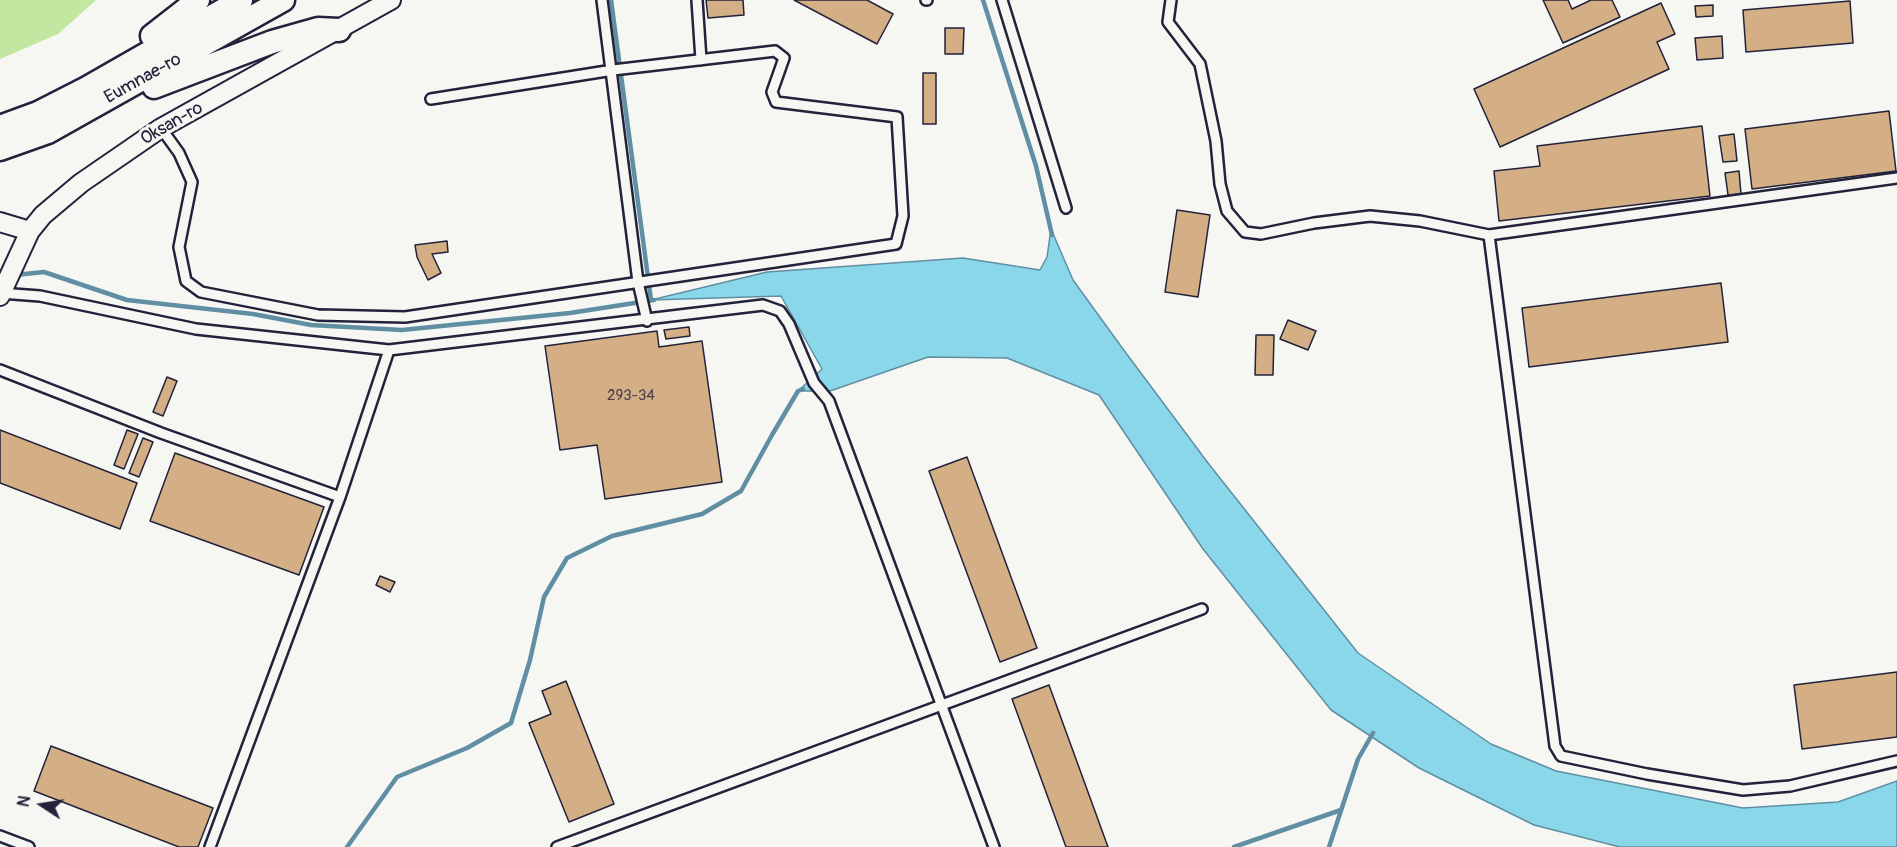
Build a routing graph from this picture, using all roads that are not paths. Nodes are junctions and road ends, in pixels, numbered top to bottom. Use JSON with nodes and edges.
{"nodes":[{"id":1,"x":198,"y":0,"type":"edge"},
{"id":2,"x":241,"y":0,"type":"edge"},
{"id":3,"x":283,"y":0,"type":"edge"},
{"id":4,"x":391,"y":0,"type":"edge"},
{"id":5,"x":602,"y":0,"type":"edge"},
{"id":6,"x":697,"y":0,"type":"edge"},
{"id":7,"x":1002,"y":0,"type":"edge"},
{"id":8,"x":1171,"y":0,"type":"edge"},
{"id":9,"x":339,"y":30,"type":"junction"},
{"id":10,"x":701,"y":60,"type":"junction"},
{"id":11,"x":613,"y":70,"type":"junction"},
{"id":12,"x":430,"y":99,"type":"dead end"},
{"id":13,"x":49,"y":107,"type":"junction"},
{"id":14,"x":0,"y":127,"type":"edge"},
{"id":15,"x":161,"y":128,"type":"junction"},
{"id":16,"x":48,"y":132,"type":"junction"},
{"id":17,"x":0,"y":149,"type":"edge"},
{"id":18,"x":1897,"y":178,"type":"edge"},
{"id":19,"x":1066,"y":208,"type":"dead end"},
{"id":20,"x":0,"y":222,"type":"edge"},
{"id":21,"x":30,"y":231,"type":"junction"},
{"id":22,"x":1489,"y":235,"type":"junction"},
{"id":23,"x":638,"y":282,"type":"junction"},
{"id":24,"x":0,"y":294,"type":"edge"},
{"id":25,"x":646,"y":321,"type":"junction"},
{"id":26,"x":389,"y":350,"type":"junction"},
{"id":27,"x":0,"y":370,"type":"edge"},
{"id":28,"x":340,"y":497,"type":"junction"},
{"id":29,"x":1202,"y":609,"type":"dead end"},
{"id":30,"x":941,"y":703,"type":"junction"},
{"id":31,"x":1897,"y":761,"type":"edge"},
{"id":32,"x":0,"y":836,"type":"edge"},
{"id":33,"x":29,"y":847,"type":"edge"},
{"id":34,"x":210,"y":847,"type":"edge"},
{"id":35,"x":557,"y":847,"type":"edge"},
{"id":36,"x":994,"y":847,"type":"edge"}],
"edges":[{"from":1,"to":13,"type":"street"},
{"from":2,"to":13,"type":"street","name":"Eumnae-ro"},
{"from":3,"to":16,"type":"street","name":"Eumnae-ro"},
{"from":4,"to":9,"type":"street","name":"Oksan-ro"},
{"from":5,"to":11,"type":"lane"},
{"from":6,"to":10,"type":"lane"},
{"from":7,"to":19,"type":"lane"},
{"from":8,"to":22,"type":"lane"},
{"from":9,"to":15,"type":"street","name":"Oksan-ro"},
{"from":9,"to":16,"type":"street"},
{"from":10,"to":11,"type":"lane"},
{"from":10,"to":23,"type":"lane"},
{"from":11,"to":12,"type":"lane"},
{"from":11,"to":23,"type":"lane"},
{"from":13,"to":14,"type":"street","name":"Eumnae-ro"},
{"from":15,"to":21,"type":"street","name":"Oksan-ro"},
{"from":15,"to":23,"type":"lane"},
{"from":16,"to":17,"type":"street","name":"Eumnae-ro"},
{"from":18,"to":22,"type":"lane"},
{"from":20,"to":21,"type":"street"},
{"from":21,"to":24,"type":"street","name":"Oksan-ro"},
{"from":22,"to":31,"type":"lane"},
{"from":23,"to":25,"type":"lane"},
{"from":24,"to":26,"type":"lane"},
{"from":25,"to":26,"type":"lane"},
{"from":25,"to":30,"type":"lane"},
{"from":26,"to":28,"type":"lane"},
{"from":27,"to":28,"type":"lane"},
{"from":28,"to":34,"type":"lane"},
{"from":29,"to":30,"type":"lane"},
{"from":30,"to":35,"type":"lane"},
{"from":30,"to":36,"type":"lane"},
{"from":32,"to":33,"type":"lane"}]}
